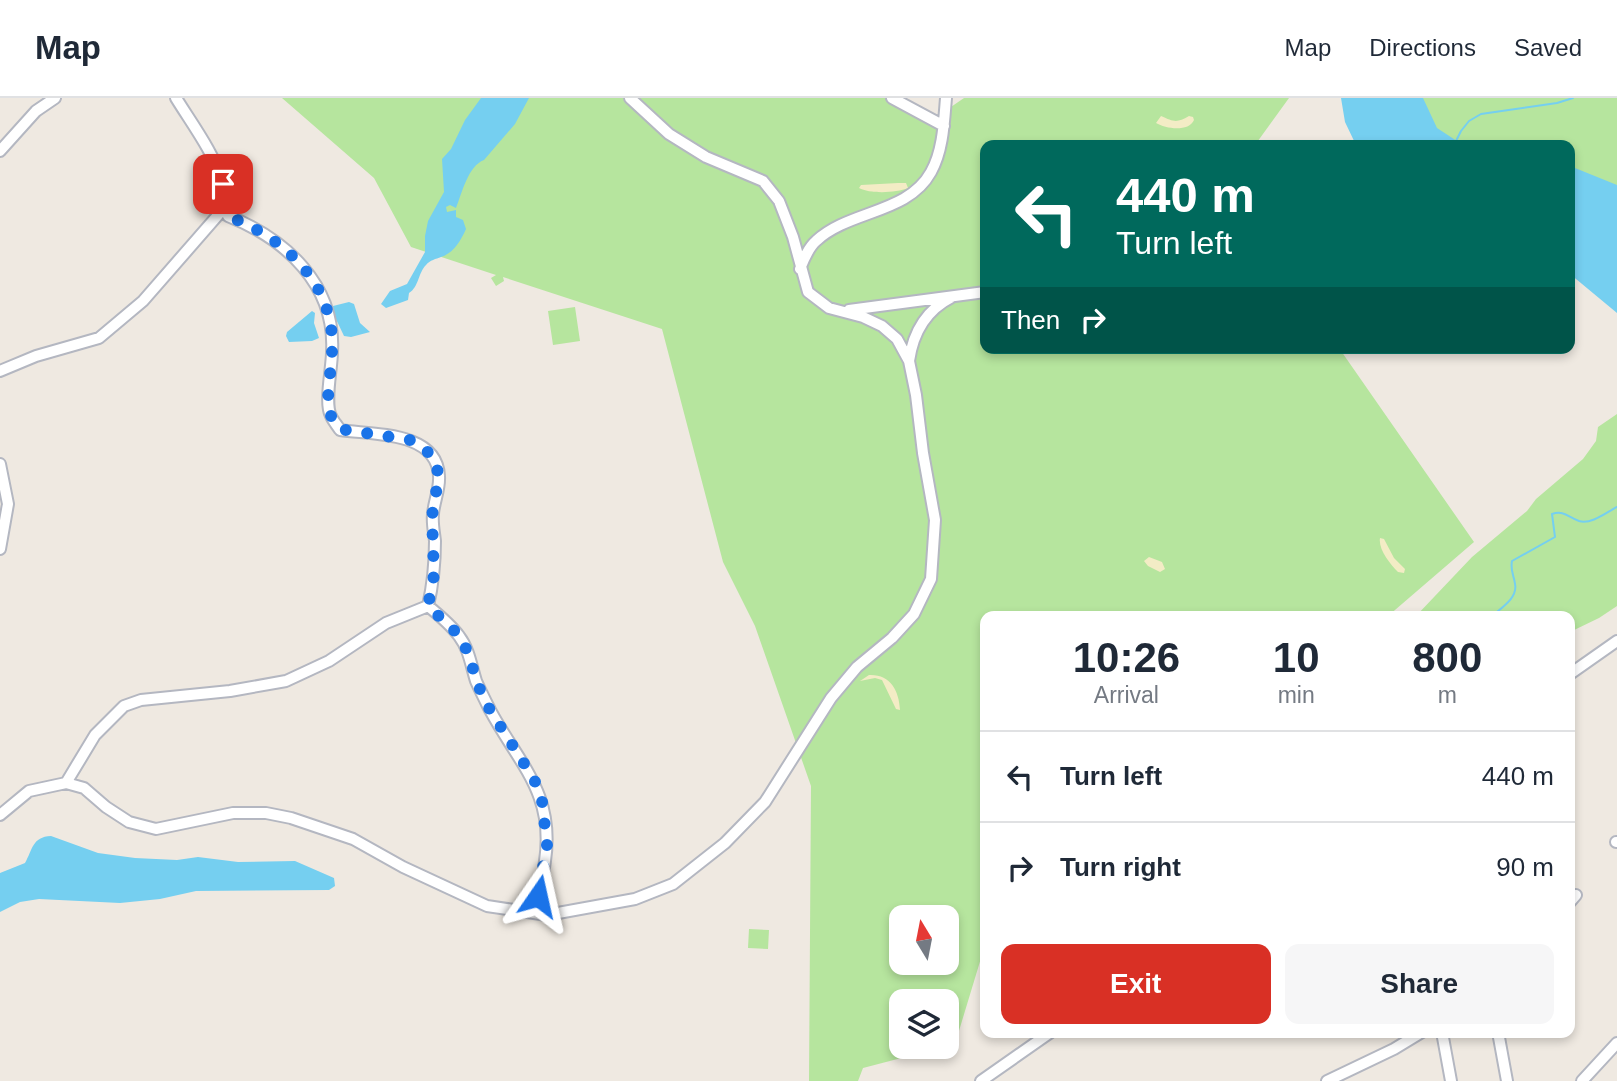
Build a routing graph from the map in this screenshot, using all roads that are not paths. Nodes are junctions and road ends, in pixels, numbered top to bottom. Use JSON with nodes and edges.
{"nodes":[{"id":1,"x":55,"y":98,"type":"edge"},
{"id":2,"x":176,"y":98,"type":"edge"},
{"id":3,"x":630,"y":98,"type":"edge"},
{"id":4,"x":892,"y":98,"type":"edge"},
{"id":5,"x":946,"y":98,"type":"edge"},
{"id":6,"x":944,"y":126,"type":"junction"},
{"id":7,"x":0,"y":151,"type":"edge"},
{"id":8,"x":225,"y":207,"type":"junction"},
{"id":9,"x":800,"y":269,"type":"junction"},
{"id":10,"x":980,"y":293,"type":"edge"},
{"id":11,"x":956,"y":295,"type":"junction"},
{"id":12,"x":843,"y":311,"type":"junction"},
{"id":13,"x":909,"y":361,"type":"junction"},
{"id":14,"x":0,"y":371,"type":"edge"},
{"id":15,"x":0,"y":464,"type":"edge"},
{"id":16,"x":0,"y":549,"type":"edge"},
{"id":17,"x":428,"y":606,"type":"junction"},
{"id":18,"x":1617,"y":641,"type":"edge"},
{"id":19,"x":1575,"y":670,"type":"edge"},
{"id":20,"x":66,"y":783,"type":"junction"},
{"id":21,"x":0,"y":815,"type":"edge"},
{"id":22,"x":522,"y":912,"type":"junction"},
{"id":23,"x":1042,"y":1038,"type":"edge"},
{"id":24,"x":1412,"y":1038,"type":"edge"},
{"id":25,"x":1443,"y":1038,"type":"edge"},
{"id":26,"x":1499,"y":1038,"type":"edge"},
{"id":27,"x":1617,"y":1043,"type":"edge"},
{"id":28,"x":981,"y":1081,"type":"edge"},
{"id":29,"x":1327,"y":1081,"type":"edge"},
{"id":30,"x":1451,"y":1081,"type":"edge"},
{"id":31,"x":1507,"y":1081,"type":"edge"},
{"id":32,"x":1582,"y":1081,"type":"edge"}],
"edges":[{"from":1,"to":7,"type":"street"},
{"from":2,"to":8,"type":"street"},
{"from":3,"to":9,"type":"street"},
{"from":4,"to":6,"type":"street"},
{"from":5,"to":6,"type":"street"},
{"from":6,"to":9,"type":"street"},
{"from":8,"to":14,"type":"street"},
{"from":8,"to":17,"type":"street"},
{"from":9,"to":12,"type":"street"},
{"from":10,"to":11,"type":"street"},
{"from":11,"to":12,"type":"street"},
{"from":11,"to":13,"type":"street"},
{"from":12,"to":13,"type":"street"},
{"from":13,"to":22,"type":"street"},
{"from":15,"to":16,"type":"street"},
{"from":17,"to":20,"type":"street"},
{"from":17,"to":22,"type":"street"},
{"from":18,"to":19,"type":"street"},
{"from":20,"to":21,"type":"street"},
{"from":20,"to":22,"type":"street"},
{"from":23,"to":28,"type":"street"},
{"from":24,"to":29,"type":"street"},
{"from":25,"to":30,"type":"street"},
{"from":26,"to":31,"type":"street"},
{"from":27,"to":32,"type":"street"}]}
